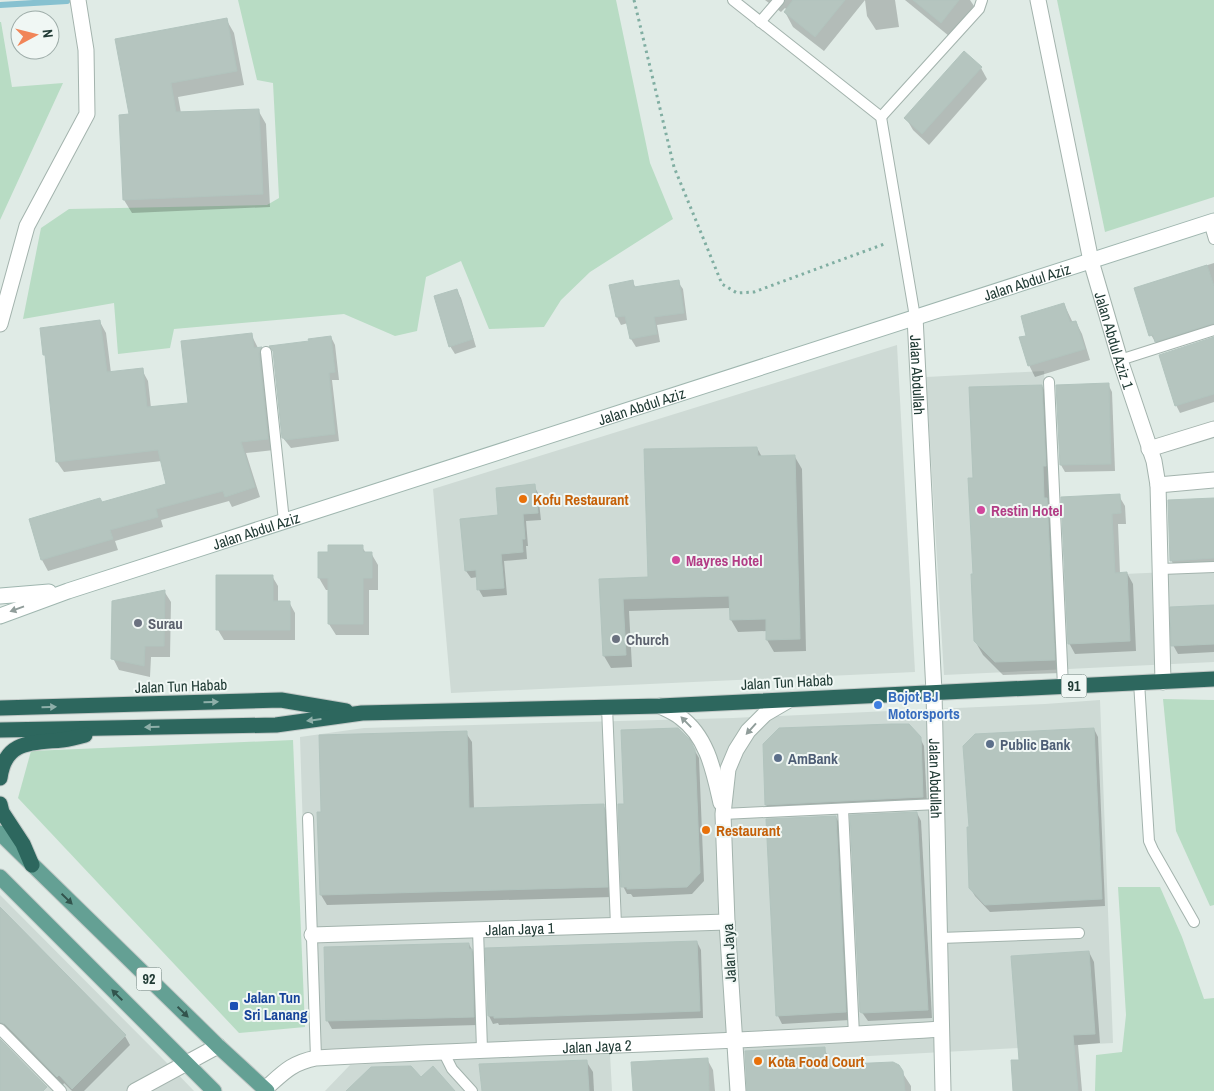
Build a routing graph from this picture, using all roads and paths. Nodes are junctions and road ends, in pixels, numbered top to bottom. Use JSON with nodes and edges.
{"nodes":[{"id":1,"x":78,"y":0,"type":"edge"},
{"id":2,"x":634,"y":0,"type":"edge"},
{"id":3,"x":733,"y":0,"type":"edge"},
{"id":4,"x":779,"y":0,"type":"edge"},
{"id":5,"x":982,"y":0,"type":"edge"},
{"id":6,"x":1038,"y":0,"type":"edge"},
{"id":7,"x":760,"y":22,"type":"junction"},
{"id":8,"x":881,"y":117,"type":"junction"},
{"id":9,"x":1212,"y":222,"type":"edge"},
{"id":10,"x":902,"y":237,"type":"junction"},
{"id":11,"x":1214,"y":239,"type":"edge"},
{"id":12,"x":1091,"y":261,"type":"junction"},
{"id":13,"x":915,"y":317,"type":"junction"},
{"id":14,"x":0,"y":324,"type":"edge"},
{"id":15,"x":1214,"y":330,"type":"edge"},
{"id":16,"x":266,"y":352,"type":"dead end"},
{"id":17,"x":1120,"y":360,"type":"junction"},
{"id":18,"x":1049,"y":382,"type":"dead end"},
{"id":19,"x":1214,"y":429,"type":"edge"},
{"id":20,"x":1149,"y":448,"type":"junction"},
{"id":21,"x":1214,"y":480,"type":"edge"},
{"id":22,"x":1158,"y":485,"type":"junction"},
{"id":23,"x":284,"y":521,"type":"junction"},
{"id":24,"x":1214,"y":567,"type":"edge"},
{"id":25,"x":1161,"y":570,"type":"junction"},
{"id":26,"x":68,"y":590,"type":"junction"},
{"id":27,"x":0,"y":596,"type":"edge"},
{"id":28,"x":0,"y":616,"type":"edge"},
{"id":29,"x":1214,"y":679,"type":"edge"},
{"id":30,"x":1139,"y":682,"type":"junction"},
{"id":31,"x":1163,"y":682,"type":"junction"},
{"id":32,"x":1063,"y":686,"type":"junction"},
{"id":33,"x":934,"y":692,"type":"junction"},
{"id":34,"x":789,"y":700,"type":"junction"},
{"id":35,"x":660,"y":706,"type":"junction"},
{"id":36,"x":607,"y":707,"type":"junction"},
{"id":37,"x":0,"y":708,"type":"edge"},
{"id":38,"x":362,"y":713,"type":"junction"},
{"id":39,"x":118,"y":728,"type":"junction"},
{"id":40,"x":0,"y":730,"type":"edge"},
{"id":41,"x":0,"y":778,"type":"edge"},
{"id":42,"x":0,"y":804,"type":"edge"},
{"id":43,"x":938,"y":804,"type":"junction"},
{"id":44,"x":843,"y":809,"type":"junction"},
{"id":45,"x":723,"y":814,"type":"junction"},
{"id":46,"x":308,"y":818,"type":"dead end"},
{"id":47,"x":0,"y":833,"type":"edge"},
{"id":48,"x":32,"y":865,"type":"junction"},
{"id":49,"x":0,"y":877,"type":"edge"},
{"id":50,"x":728,"y":922,"type":"junction"},
{"id":51,"x":1194,"y":922,"type":"dead end"},
{"id":52,"x":616,"y":925,"type":"junction"},
{"id":53,"x":478,"y":930,"type":"junction"},
{"id":54,"x":1079,"y":932,"type":"dead end"},
{"id":55,"x":312,"y":935,"type":"junction"},
{"id":56,"x":940,"y":938,"type":"junction"},
{"id":57,"x":0,"y":1029,"type":"edge"},
{"id":58,"x":941,"y":1029,"type":"junction"},
{"id":59,"x":854,"y":1035,"type":"junction"},
{"id":60,"x":735,"y":1041,"type":"junction"},
{"id":61,"x":218,"y":1046,"type":"junction"},
{"id":62,"x":482,"y":1050,"type":"junction"},
{"id":63,"x":443,"y":1051,"type":"junction"},
{"id":64,"x":316,"y":1058,"type":"junction"},
{"id":65,"x":186,"y":1063,"type":"junction"},
{"id":66,"x":266,"y":1090,"type":"edge"},
{"id":67,"x":61,"y":1091,"type":"edge"},
{"id":68,"x":135,"y":1091,"type":"edge"},
{"id":69,"x":214,"y":1091,"type":"edge"},
{"id":70,"x":472,"y":1091,"type":"edge"},
{"id":71,"x":738,"y":1091,"type":"edge"},
{"id":72,"x":943,"y":1091,"type":"edge"}],
"edges":[{"from":1,"to":14,"type":"street"},
{"from":2,"to":10,"type":"path"},
{"from":3,"to":7,"type":"lane"},
{"from":4,"to":7,"type":"lane"},
{"from":5,"to":8,"type":"lane"},
{"from":6,"to":12,"type":"street","name":"Jalan Abdul Aziz 1"},
{"from":7,"to":8,"type":"lane"},
{"from":8,"to":10,"type":"lane"},
{"from":9,"to":11,"type":"lane"},
{"from":9,"to":12,"type":"street","name":"Jalan Abdul Aziz"},
{"from":10,"to":13,"type":"lane"},
{"from":12,"to":13,"type":"street","name":"Jalan Abdul Aziz"},
{"from":12,"to":17,"type":"street","name":"Jalan Abdul Aziz 1"},
{"from":13,"to":23,"type":"street","name":"Jalan Abdul Aziz"},
{"from":13,"to":33,"type":"street","name":"Jalan Abdullah"},
{"from":15,"to":17,"type":"lane"},
{"from":16,"to":23,"type":"lane"},
{"from":17,"to":20,"type":"street","name":"Jalan Abdul Aziz 1"},
{"from":18,"to":32,"type":"lane"},
{"from":19,"to":20,"type":"street"},
{"from":20,"to":22,"type":"street","name":"Jalan Abdul Aziz 1"},
{"from":21,"to":22,"type":"street"},
{"from":22,"to":25,"type":"street","name":"Jalan Abdul Aziz 1"},
{"from":23,"to":26,"type":"street","name":"Jalan Abdul Aziz"},
{"from":24,"to":25,"type":"lane"},
{"from":25,"to":31,"type":"street","name":"Jalan Abdul Aziz 1"},
{"from":26,"to":27,"type":"street"},
{"from":26,"to":28,"type":"street","one_way":true},
{"from":29,"to":31,"type":"highway","name":"Jalan Tun Habab","number":"91"},
{"from":30,"to":31,"type":"highway","name":"Jalan Tun Habab","number":"91"},
{"from":30,"to":32,"type":"highway","name":"Jalan Tun Habab","number":"91"},
{"from":30,"to":51,"type":"lane"},
{"from":32,"to":33,"type":"highway","name":"Jalan Tun Habab","number":"91"},
{"from":33,"to":34,"type":"highway","name":"Jalan Tun Habab"},
{"from":33,"to":43,"type":"street","name":"Jalan Abdullah"},
{"from":34,"to":35,"type":"highway","name":"Jalan Tun Habab"},
{"from":34,"to":45,"type":"street","name":"Jalan Jaya","one_way":true},
{"from":35,"to":36,"type":"highway","name":"Jalan Tun Habab"},
{"from":45,"to":35,"type":"street","name":"Jalan Jaya","one_way":true},
{"from":36,"to":38,"type":"highway","name":"Jalan Tun Habab"},
{"from":36,"to":52,"type":"lane"},
{"from":37,"to":38,"type":"highway","name":"Jalan Tun Habab","one_way":true},
{"from":38,"to":39,"type":"highway","name":"Jalan Tun Habab","one_way":true},
{"from":39,"to":40,"type":"highway","name":"Jalan Tun Habab"},
{"from":39,"to":41,"type":"highway"},
{"from":42,"to":48,"type":"highway"},
{"from":43,"to":44,"type":"lane"},
{"from":43,"to":56,"type":"street","name":"Jalan Abdullah"},
{"from":44,"to":45,"type":"lane"},
{"from":44,"to":59,"type":"lane"},
{"from":45,"to":50,"type":"street","name":"Jalan Jaya"},
{"from":46,"to":55,"type":"lane"},
{"from":47,"to":48,"type":"main road","number":"92"},
{"from":48,"to":61,"type":"main road","number":"92","one_way":true},
{"from":65,"to":49,"type":"main road","number":"92","one_way":true},
{"from":50,"to":52,"type":"street","name":"Jalan Jaya 1"},
{"from":50,"to":60,"type":"street","name":"Jalan Jaya"},
{"from":52,"to":53,"type":"street","name":"Jalan Jaya 1"},
{"from":53,"to":55,"type":"street","name":"Jalan Jaya 1"},
{"from":53,"to":62,"type":"lane"},
{"from":54,"to":56,"type":"lane"},
{"from":55,"to":64,"type":"lane"},
{"from":56,"to":58,"type":"street","name":"Jalan Abdullah"},
{"from":57,"to":67,"type":"lane"},
{"from":58,"to":59,"type":"street","name":"Jalan Jaya 2"},
{"from":58,"to":72,"type":"street","name":"Jalan Abdullah"},
{"from":59,"to":60,"type":"street","name":"Jalan Jaya 2"},
{"from":60,"to":62,"type":"street","name":"Jalan Jaya 2"},
{"from":60,"to":71,"type":"street","name":"Jalan Jaya"},
{"from":61,"to":65,"type":"street"},
{"from":61,"to":66,"type":"main road","number":"92"},
{"from":62,"to":63,"type":"street","name":"Jalan Jaya 2"},
{"from":63,"to":64,"type":"street","name":"Jalan Jaya 2"},
{"from":63,"to":70,"type":"lane"},
{"from":64,"to":66,"type":"street","name":"Jalan Jaya 2"},
{"from":65,"to":68,"type":"street"},
{"from":65,"to":69,"type":"main road","number":"92"}]}
